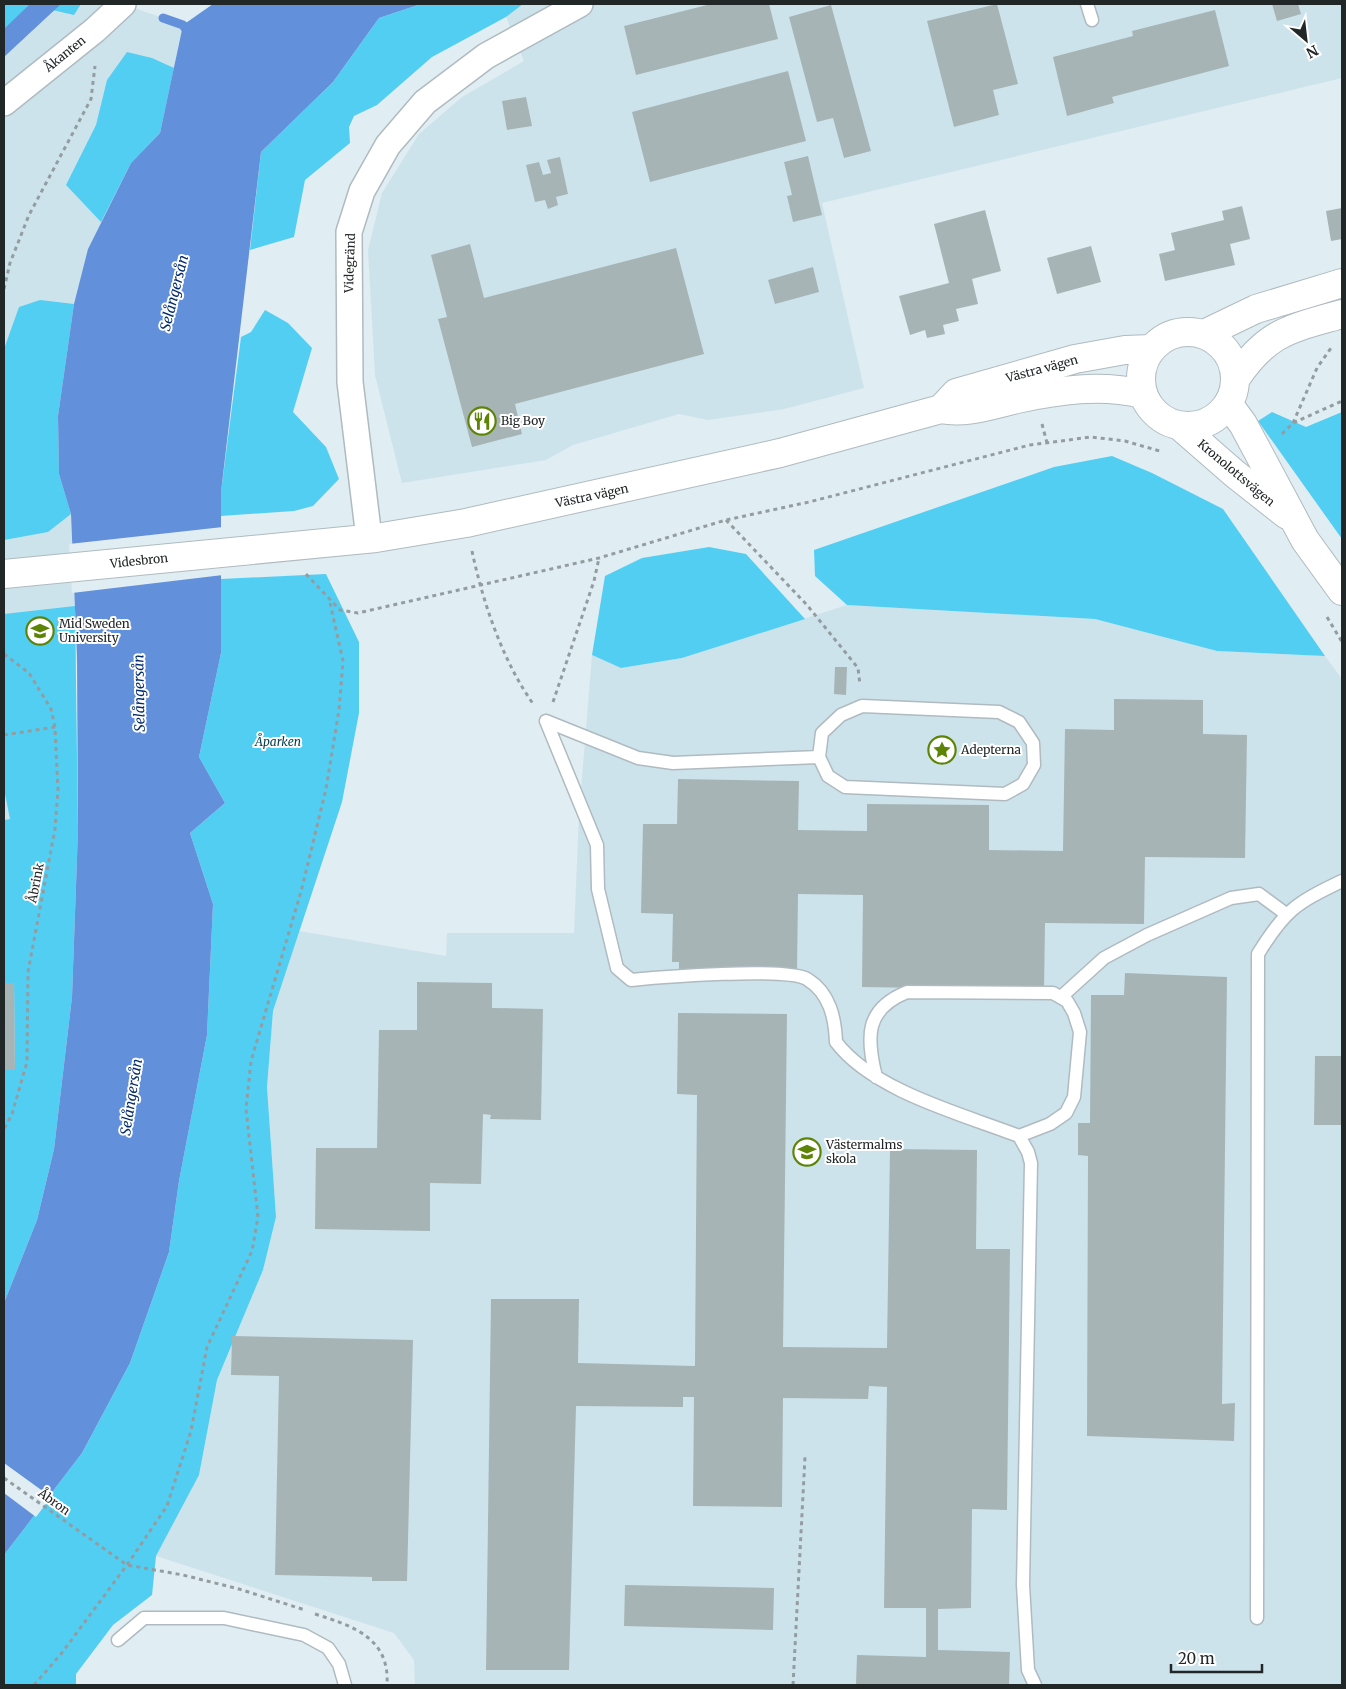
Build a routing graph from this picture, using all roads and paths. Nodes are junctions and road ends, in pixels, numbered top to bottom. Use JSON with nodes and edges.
{"nodes":[{"id":1,"x":124,"y":4,"type":"edge"},
{"id":2,"x":580,"y":4,"type":"edge"},
{"id":3,"x":1087,"y":4,"type":"edge"},
{"id":4,"x":1092,"y":20,"type":"dead end"},
{"id":5,"x":95,"y":30,"type":"junction"},
{"id":6,"x":4,"y":103,"type":"edge"},
{"id":7,"x":1342,"y":283,"type":"edge"},
{"id":8,"x":4,"y":289,"type":"edge"},
{"id":9,"x":1342,"y":314,"type":"edge"},
{"id":10,"x":1204,"y":334,"type":"junction"},
{"id":11,"x":1336,"y":342,"type":"dead end"},
{"id":12,"x":1152,"y":349,"type":"junction"},
{"id":13,"x":1236,"y":378,"type":"junction"},
{"id":14,"x":1143,"y":394,"type":"junction"},
{"id":15,"x":1342,"y":401,"type":"edge"},
{"id":16,"x":1229,"y":405,"type":"junction"},
{"id":17,"x":940,"y":409,"type":"junction"},
{"id":18,"x":1293,"y":423,"type":"junction"},
{"id":19,"x":1181,"y":427,"type":"junction"},
{"id":20,"x":1167,"y":454,"type":"dead end"},
{"id":21,"x":1260,"y":456,"type":"junction"},
{"id":22,"x":1292,"y":519,"type":"junction"},
{"id":23,"x":726,"y":520,"type":"junction"},
{"id":24,"x":466,"y":523,"type":"junction"},
{"id":25,"x":369,"y":538,"type":"junction"},
{"id":26,"x":237,"y":550,"type":"joint"},
{"id":27,"x":599,"y":558,"type":"junction"},
{"id":28,"x":4,"y":574,"type":"edge"},
{"id":29,"x":479,"y":586,"type":"junction"},
{"id":30,"x":1342,"y":591,"type":"edge"},
{"id":31,"x":4,"y":654,"type":"edge"},
{"id":32,"x":862,"y":706,"type":"junction"},
{"id":33,"x":546,"y":721,"type":"junction"},
{"id":34,"x":55,"y":727,"type":"junction"},
{"id":35,"x":4,"y":735,"type":"edge"},
{"id":36,"x":820,"y":757,"type":"junction"},
{"id":37,"x":1342,"y":881,"type":"edge"},
{"id":38,"x":1286,"y":914,"type":"junction"},
{"id":39,"x":1061,"y":997,"type":"junction"},
{"id":40,"x":876,"y":1077,"type":"junction"},
{"id":41,"x":4,"y":1129,"type":"edge"},
{"id":42,"x":1019,"y":1136,"type":"junction"},
{"id":43,"x":805,"y":1457,"type":"dead end"},
{"id":44,"x":4,"y":1478,"type":"edge"},
{"id":45,"x":127,"y":1565,"type":"junction"},
{"id":46,"x":1257,"y":1618,"type":"dead end"},
{"id":47,"x":118,"y":1640,"type":"dead end"},
{"id":48,"x":34,"y":1685,"type":"edge"},
{"id":49,"x":345,"y":1685,"type":"edge"},
{"id":50,"x":793,"y":1685,"type":"edge"},
{"id":51,"x":1035,"y":1685,"type":"edge"}],
"edges":[{"from":1,"to":5,"type":"street","name":"Åkanten"},
{"from":2,"to":25,"type":"street","name":"Videgränd"},
{"from":3,"to":4,"type":"lane"},
{"from":5,"to":6,"type":"street","name":"Åkanten"},
{"from":5,"to":8,"type":"path"},
{"from":7,"to":10,"type":"street"},
{"from":9,"to":13,"type":"street"},
{"from":10,"to":12,"type":"street"},
{"from":10,"to":13,"type":"street"},
{"from":11,"to":18,"type":"path"},
{"from":12,"to":14,"type":"street"},
{"from":12,"to":17,"type":"street","name":"Västra vägen"},
{"from":13,"to":16,"type":"street"},
{"from":14,"to":17,"type":"street","name":"Västra vägen"},
{"from":14,"to":19,"type":"street"},
{"from":15,"to":18,"type":"path"},
{"from":16,"to":19,"type":"street"},
{"from":16,"to":21,"type":"street","name":"Kronolottsvägen"},
{"from":17,"to":24,"type":"street","name":"Västra vägen"},
{"from":18,"to":21,"type":"path"},
{"from":19,"to":22,"type":"street","name":"Kronolottsvägen"},
{"from":20,"to":23,"type":"path"},
{"from":21,"to":22,"type":"street","name":"Kronolottsvägen"},
{"from":22,"to":30,"type":"street","name":"Kronolottsvägen"},
{"from":23,"to":27,"type":"path"},
{"from":23,"to":32,"type":"path"},
{"from":24,"to":25,"type":"street","name":"Västra vägen"},
{"from":24,"to":29,"type":"path"},
{"from":25,"to":26,"type":"street","name":"Västra vägen"},
{"from":26,"to":28,"type":"street","name":"Videsbron"},
{"from":27,"to":29,"type":"path"},
{"from":27,"to":33,"type":"path"},
{"from":29,"to":33,"type":"path"},
{"from":29,"to":45,"type":"path"},
{"from":31,"to":34,"type":"path","name":"Åbrink"},
{"from":32,"to":36,"type":"lane"},
{"from":32,"to":36,"type":"lane"},
{"from":33,"to":36,"type":"lane"},
{"from":33,"to":40,"type":"lane"},
{"from":34,"to":35,"type":"path"},
{"from":34,"to":41,"type":"path","name":"Åbrink"},
{"from":37,"to":38,"type":"lane"},
{"from":38,"to":39,"type":"lane"},
{"from":38,"to":46,"type":"lane"},
{"from":39,"to":40,"type":"lane"},
{"from":39,"to":42,"type":"lane"},
{"from":40,"to":42,"type":"lane"},
{"from":42,"to":51,"type":"lane"},
{"from":43,"to":50,"type":"path"},
{"from":44,"to":45,"type":"path","name":"Åbron"},
{"from":45,"to":48,"type":"path"},
{"from":47,"to":49,"type":"lane"}]}
